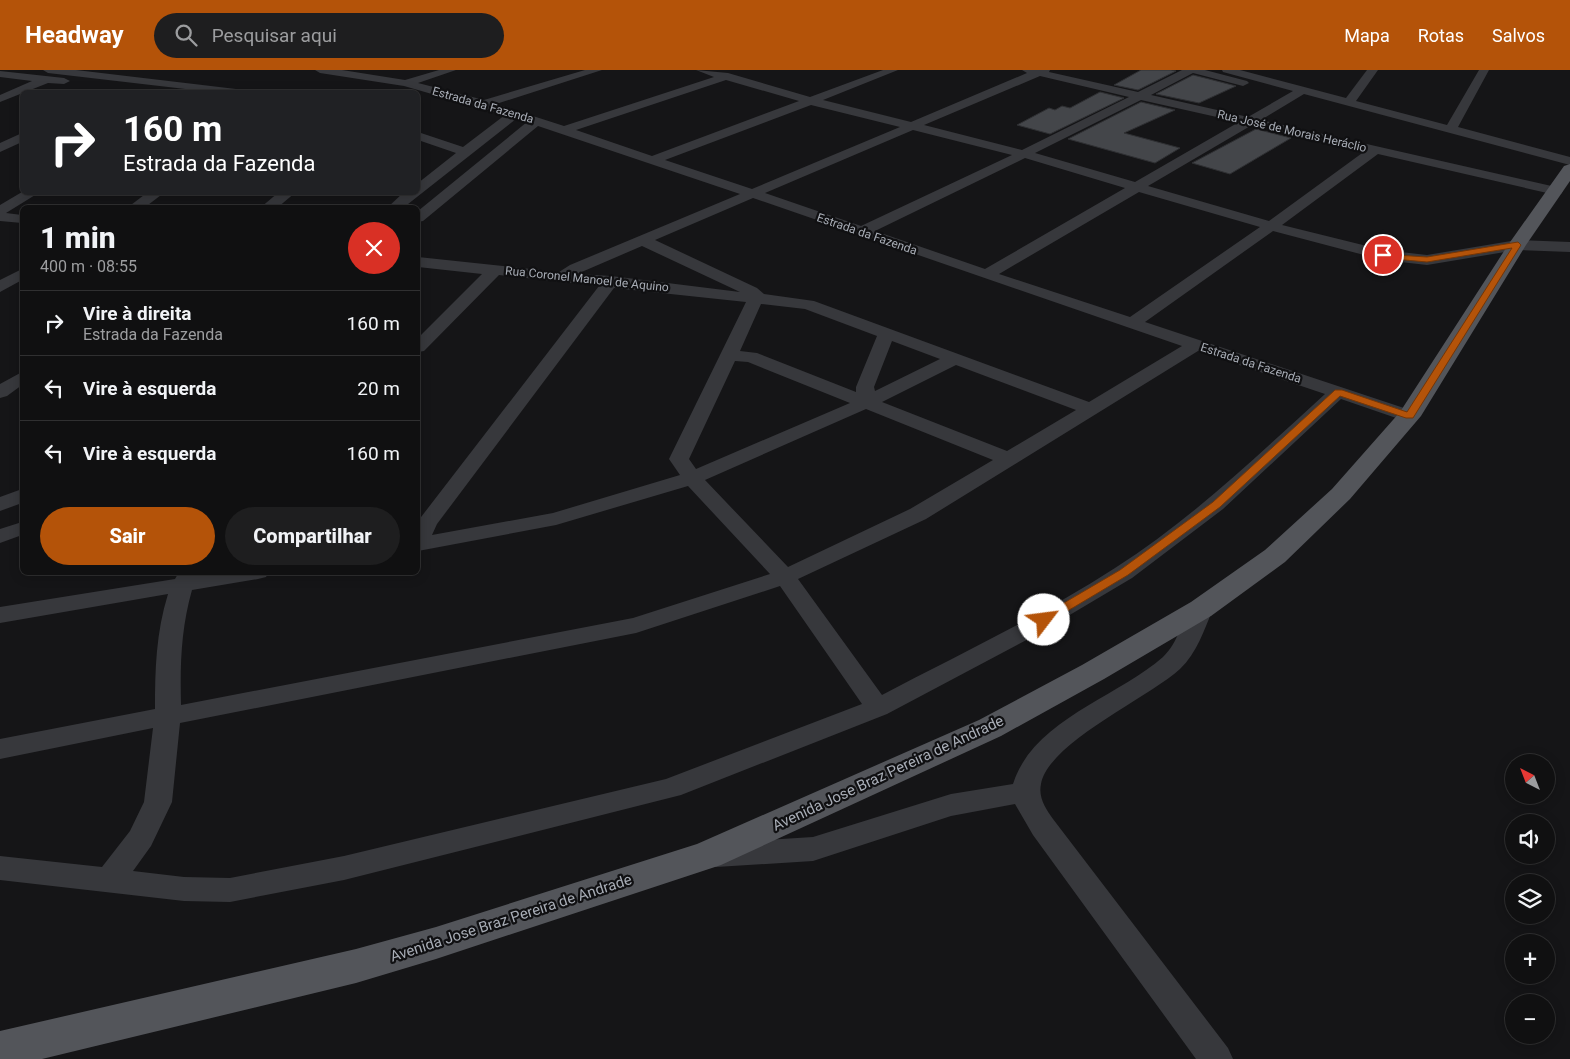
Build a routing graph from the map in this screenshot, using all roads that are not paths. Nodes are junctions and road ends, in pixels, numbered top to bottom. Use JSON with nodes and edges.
{"nodes":[{"id":1,"x":320,"y":70,"type":"edge"},
{"id":2,"x":451,"y":70,"type":"edge"},
{"id":3,"x":597,"y":70,"type":"edge"},
{"id":4,"x":701,"y":70,"type":"edge"},
{"id":5,"x":746,"y":70,"type":"edge"},
{"id":6,"x":893,"y":70,"type":"edge"},
{"id":7,"x":1191,"y":70,"type":"edge"},
{"id":8,"x":1227,"y":70,"type":"edge"},
{"id":9,"x":1373,"y":70,"type":"edge"},
{"id":10,"x":1484,"y":70,"type":"edge"},
{"id":11,"x":1038,"y":71,"type":"edge"},
{"id":12,"x":0,"y":74,"type":"edge"},
{"id":13,"x":1258,"y":74,"type":"edge"},
{"id":14,"x":47,"y":75,"type":"edge"},
{"id":15,"x":725,"y":77,"type":"junction"},
{"id":16,"x":405,"y":83,"type":"junction"},
{"id":17,"x":138,"y":90,"type":"edge"},
{"id":18,"x":214,"y":90,"type":"edge"},
{"id":19,"x":1299,"y":93,"type":"junction"},
{"id":20,"x":1138,"y":96,"type":"junction"},
{"id":21,"x":0,"y":99,"type":"edge"},
{"id":22,"x":811,"y":100,"type":"junction"},
{"id":23,"x":1349,"y":102,"type":"junction"},
{"id":24,"x":484,"y":104,"type":"junction"},
{"id":25,"x":514,"y":114,"type":"junction"},
{"id":26,"x":536,"y":121,"type":"junction"},
{"id":27,"x":1252,"y":122,"type":"junction"},
{"id":28,"x":914,"y":126,"type":"junction"},
{"id":29,"x":1451,"y":129,"type":"junction"},
{"id":30,"x":565,"y":130,"type":"junction"},
{"id":31,"x":420,"y":137,"type":"edge"},
{"id":32,"x":20,"y":138,"type":"edge"},
{"id":33,"x":0,"y":148,"type":"edge"},
{"id":34,"x":1374,"y":150,"type":"junction"},
{"id":35,"x":465,"y":152,"type":"junction"},
{"id":36,"x":1024,"y":154,"type":"junction"},
{"id":37,"x":434,"y":157,"type":"dead end"},
{"id":38,"x":653,"y":160,"type":"junction"},
{"id":39,"x":1570,"y":160,"type":"edge"},
{"id":40,"x":451,"y":163,"type":"junction"},
{"id":41,"x":1570,"y":169,"type":"edge"},
{"id":42,"x":420,"y":187,"type":"edge"},
{"id":43,"x":1138,"y":188,"type":"junction"},
{"id":44,"x":1556,"y":192,"type":"junction"},
{"id":45,"x":751,"y":194,"type":"junction"},
{"id":46,"x":28,"y":195,"type":"edge"},
{"id":47,"x":154,"y":195,"type":"edge"},
{"id":48,"x":285,"y":195,"type":"edge"},
{"id":49,"x":409,"y":195,"type":"edge"},
{"id":50,"x":138,"y":205,"type":"edge"},
{"id":51,"x":271,"y":205,"type":"edge"},
{"id":52,"x":398,"y":205,"type":"edge"},
{"id":53,"x":0,"y":211,"type":"edge"},
{"id":54,"x":0,"y":216,"type":"edge"},
{"id":55,"x":420,"y":216,"type":"edge"},
{"id":56,"x":20,"y":219,"type":"edge"},
{"id":57,"x":1271,"y":226,"type":"junction"},
{"id":58,"x":861,"y":232,"type":"junction"},
{"id":59,"x":642,"y":240,"type":"junction"},
{"id":60,"x":1518,"y":245,"type":"junction"},
{"id":61,"x":1570,"y":246,"type":"edge"},
{"id":62,"x":420,"y":262,"type":"edge"},
{"id":63,"x":495,"y":270,"type":"junction"},
{"id":64,"x":20,"y":275,"type":"edge"},
{"id":65,"x":986,"y":275,"type":"junction"},
{"id":66,"x":562,"y":277,"type":"junction"},
{"id":67,"x":611,"y":282,"type":"junction"},
{"id":68,"x":0,"y":287,"type":"edge"},
{"id":69,"x":757,"y":296,"type":"junction"},
{"id":70,"x":1131,"y":324,"type":"junction"},
{"id":71,"x":887,"y":332,"type":"junction"},
{"id":72,"x":420,"y":345,"type":"edge"},
{"id":73,"x":1196,"y":345,"type":"junction"},
{"id":74,"x":729,"y":355,"type":"junction"},
{"id":75,"x":957,"y":358,"type":"junction"},
{"id":76,"x":20,"y":378,"type":"edge"},
{"id":77,"x":0,"y":392,"type":"edge"},
{"id":78,"x":1338,"y":392,"type":"junction"},
{"id":79,"x":867,"y":402,"type":"junction"},
{"id":80,"x":1090,"y":409,"type":"junction"},
{"id":81,"x":1409,"y":416,"type":"junction"},
{"id":82,"x":1009,"y":459,"type":"junction"},
{"id":83,"x":692,"y":478,"type":"junction"},
{"id":84,"x":20,"y":496,"type":"edge"},
{"id":85,"x":0,"y":505,"type":"edge"},
{"id":86,"x":20,"y":529,"type":"edge"},
{"id":87,"x":0,"y":536,"type":"edge"},
{"id":88,"x":420,"y":539,"type":"edge"},
{"id":89,"x":420,"y":543,"type":"edge"},
{"id":90,"x":228,"y":575,"type":"edge"},
{"id":91,"x":785,"y":577,"type":"junction"},
{"id":92,"x":187,"y":579,"type":"edge"},
{"id":93,"x":1201,"y":609,"type":"junction"},
{"id":94,"x":0,"y":615,"type":"edge"},
{"id":95,"x":878,"y":708,"type":"junction"},
{"id":96,"x":168,"y":716,"type":"junction"},
{"id":97,"x":0,"y":748,"type":"edge"},
{"id":98,"x":1026,"y":792,"type":"junction"},
{"id":99,"x":708,"y":855,"type":"junction"},
{"id":100,"x":0,"y":868,"type":"edge"},
{"id":101,"x":110,"y":879,"type":"junction"},
{"id":102,"x":0,"y":1050,"type":"edge"},
{"id":103,"x":1216,"y":1059,"type":"edge"}],
"edges":[{"from":1,"to":16,"type":"street","name":"Estrada da Fazenda"},
{"from":2,"to":16,"type":"street"},
{"from":3,"to":24,"type":"street"},
{"from":4,"to":15,"type":"street"},
{"from":5,"to":15,"type":"street"},
{"from":6,"to":22,"type":"street"},
{"from":7,"to":19,"type":"street"},
{"from":7,"to":20,"type":"street"},
{"from":8,"to":13,"type":"street"},
{"from":9,"to":23,"type":"street"},
{"from":10,"to":29,"type":"street"},
{"from":11,"to":20,"type":"street","name":"Rua José de Morais Heráclio"},
{"from":11,"to":28,"type":"street"},
{"from":12,"to":14,"type":"street"},
{"from":13,"to":19,"type":"street"},
{"from":14,"to":17,"type":"street"},
{"from":14,"to":18,"type":"street"},
{"from":14,"to":21,"type":"street"},
{"from":15,"to":22,"type":"street"},
{"from":15,"to":30,"type":"street"},
{"from":16,"to":24,"type":"street","name":"Estrada da Fazenda"},
{"from":19,"to":23,"type":"street"},
{"from":19,"to":27,"type":"street"},
{"from":20,"to":27,"type":"street","name":"Rua José de Morais Heráclio"},
{"from":20,"to":36,"type":"street"},
{"from":22,"to":28,"type":"street"},
{"from":22,"to":38,"type":"street"},
{"from":23,"to":29,"type":"street"},
{"from":24,"to":25,"type":"street","name":"Estrada da Fazenda"},
{"from":25,"to":26,"type":"street","name":"Estrada da Fazenda"},
{"from":25,"to":35,"type":"street"},
{"from":26,"to":30,"type":"street","name":"Estrada da Fazenda"},
{"from":26,"to":55,"type":"street"},
{"from":27,"to":34,"type":"street","name":"Rua José de Morais Heráclio"},
{"from":27,"to":43,"type":"street"},
{"from":28,"to":36,"type":"street"},
{"from":28,"to":45,"type":"street"},
{"from":29,"to":39,"type":"street"},
{"from":30,"to":38,"type":"street","name":"Estrada da Fazenda"},
{"from":31,"to":35,"type":"street"},
{"from":32,"to":33,"type":"street"},
{"from":34,"to":44,"type":"street","name":"Rua José de Morais Heráclio"},
{"from":34,"to":57,"type":"street"},
{"from":35,"to":40,"type":"street"},
{"from":36,"to":43,"type":"street"},
{"from":36,"to":58,"type":"street"},
{"from":37,"to":40,"type":"street"},
{"from":38,"to":45,"type":"street","name":"Estrada da Fazenda"},
{"from":40,"to":42,"type":"street"},
{"from":41,"to":44,"type":"main road","name":"Avenida Jose Braz Pereira de Andrade"},
{"from":43,"to":57,"type":"street"},
{"from":43,"to":65,"type":"street"},
{"from":44,"to":60,"type":"main road","name":"Avenida Jose Braz Pereira de Andrade"},
{"from":45,"to":58,"type":"street","name":"Estrada da Fazenda"},
{"from":45,"to":59,"type":"street"},
{"from":46,"to":53,"type":"street"},
{"from":47,"to":50,"type":"street"},
{"from":48,"to":51,"type":"street"},
{"from":49,"to":52,"type":"street"},
{"from":54,"to":56,"type":"street"},
{"from":57,"to":60,"type":"street"},
{"from":57,"to":70,"type":"street"},
{"from":58,"to":65,"type":"street","name":"Estrada da Fazenda"},
{"from":59,"to":66,"type":"street"},
{"from":59,"to":69,"type":"street"},
{"from":60,"to":61,"type":"street"},
{"from":60,"to":81,"type":"main road","name":"Avenida Jose Braz Pereira de Andrade"},
{"from":62,"to":63,"type":"street","name":"Rua Coronel Manoel de Aquino"},
{"from":63,"to":66,"type":"street","name":"Rua Coronel Manoel de Aquino"},
{"from":63,"to":72,"type":"street"},
{"from":64,"to":68,"type":"street"},
{"from":65,"to":70,"type":"street","name":"Estrada da Fazenda"},
{"from":66,"to":67,"type":"street","name":"Rua Coronel Manoel de Aquino"},
{"from":67,"to":69,"type":"street","name":"Rua Coronel Manoel de Aquino"},
{"from":67,"to":88,"type":"street"},
{"from":69,"to":71,"type":"street","name":"Rua Coronel Manoel de Aquino"},
{"from":69,"to":74,"type":"street"},
{"from":70,"to":73,"type":"street","name":"Estrada da Fazenda"},
{"from":71,"to":75,"type":"street","name":"Rua Coronel Manoel de Aquino"},
{"from":71,"to":79,"type":"street"},
{"from":73,"to":78,"type":"street","name":"Estrada da Fazenda"},
{"from":73,"to":80,"type":"street"},
{"from":74,"to":79,"type":"street"},
{"from":74,"to":83,"type":"street"},
{"from":75,"to":79,"type":"street"},
{"from":75,"to":80,"type":"street","name":"Rua Coronel Manoel de Aquino"},
{"from":76,"to":77,"type":"street"},
{"from":78,"to":81,"type":"street","name":"Estrada da Fazenda"},
{"from":78,"to":95,"type":"street"},
{"from":79,"to":82,"type":"street"},
{"from":79,"to":83,"type":"street"},
{"from":80,"to":82,"type":"street"},
{"from":81,"to":93,"type":"main road","name":"Avenida Jose Braz Pereira de Andrade"},
{"from":82,"to":91,"type":"street"},
{"from":83,"to":89,"type":"street"},
{"from":83,"to":91,"type":"street"},
{"from":84,"to":85,"type":"street"},
{"from":86,"to":87,"type":"street"},
{"from":90,"to":92,"type":"street"},
{"from":91,"to":95,"type":"street"},
{"from":91,"to":96,"type":"street"},
{"from":92,"to":94,"type":"street"},
{"from":92,"to":96,"type":"street"},
{"from":93,"to":98,"type":"street"},
{"from":93,"to":99,"type":"main road","name":"Avenida Jose Braz Pereira de Andrade"},
{"from":95,"to":101,"type":"street"},
{"from":96,"to":97,"type":"street"},
{"from":96,"to":101,"type":"street"},
{"from":98,"to":99,"type":"street"},
{"from":98,"to":103,"type":"street"},
{"from":99,"to":102,"type":"main road","name":"Avenida Jose Braz Pereira de Andrade"},
{"from":100,"to":101,"type":"street"}]}
